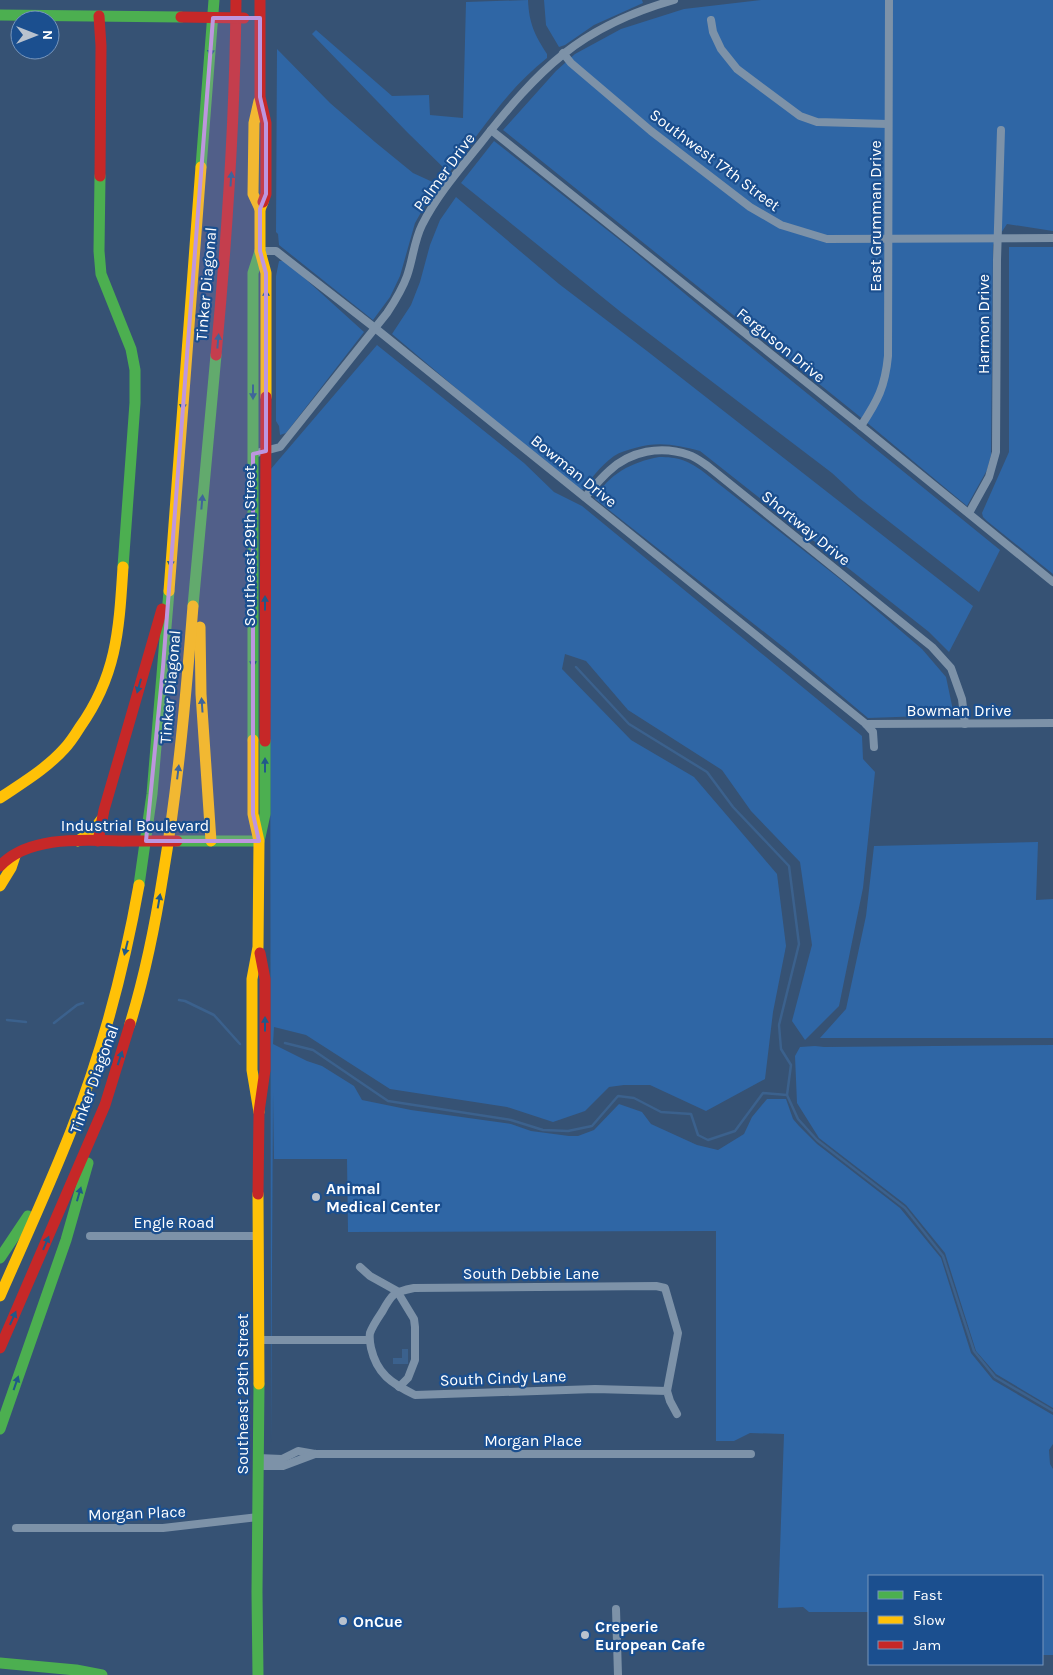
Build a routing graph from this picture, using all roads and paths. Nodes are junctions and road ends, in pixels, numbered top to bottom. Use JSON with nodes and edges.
{"nodes":[{"id":1,"x":214,"y":0,"type":"edge"},
{"id":2,"x":236,"y":0,"type":"edge"},
{"id":3,"x":260,"y":0,"type":"edge"},
{"id":4,"x":674,"y":0,"type":"edge"},
{"id":5,"x":889,"y":0,"type":"edge"},
{"id":6,"x":0,"y":15,"type":"edge"},
{"id":7,"x":99,"y":16,"type":"junction"},
{"id":8,"x":260,"y":18,"type":"junction"},
{"id":9,"x":711,"y":20,"type":"dead end"},
{"id":10,"x":563,"y":54,"type":"junction"},
{"id":11,"x":888,"y":124,"type":"junction"},
{"id":12,"x":491,"y":130,"type":"junction"},
{"id":13,"x":1001,"y":130,"type":"dead end"},
{"id":14,"x":998,"y":238,"type":"junction"},
{"id":15,"x":1053,"y":238,"type":"edge"},
{"id":16,"x":889,"y":240,"type":"junction"},
{"id":17,"x":260,"y":251,"type":"junction"},
{"id":18,"x":375,"y":328,"type":"junction"},
{"id":19,"x":861,"y":426,"type":"junction"},
{"id":20,"x":266,"y":451,"type":"junction"},
{"id":21,"x":253,"y":454,"type":"junction"},
{"id":22,"x":585,"y":497,"type":"junction"},
{"id":23,"x":969,"y":513,"type":"junction"},
{"id":24,"x":198,"y":551,"type":"junction"},
{"id":25,"x":1053,"y":582,"type":"edge"},
{"id":26,"x":169,"y":585,"type":"junction"},
{"id":27,"x":1053,"y":723,"type":"edge"},
{"id":28,"x":866,"y":724,"type":"junction"},
{"id":29,"x":965,"y":724,"type":"junction"},
{"id":30,"x":874,"y":747,"type":"dead end"},
{"id":31,"x":0,"y":798,"type":"edge"},
{"id":32,"x":102,"y":819,"type":"junction"},
{"id":33,"x":78,"y":841,"type":"junction"},
{"id":34,"x":98,"y":841,"type":"junction"},
{"id":35,"x":211,"y":841,"type":"junction"},
{"id":36,"x":259,"y":841,"type":"junction"},
{"id":37,"x":15,"y":856,"type":"junction"},
{"id":38,"x":0,"y":866,"type":"edge"},
{"id":39,"x":0,"y":886,"type":"edge"},
{"id":40,"x":104,"y":1105,"type":"junction"},
{"id":41,"x":48,"y":1186,"type":"junction"},
{"id":42,"x":90,"y":1236,"type":"dead end"},
{"id":43,"x":258,"y":1236,"type":"junction"},
{"id":44,"x":0,"y":1258,"type":"edge"},
{"id":45,"x":360,"y":1267,"type":"dead end"},
{"id":46,"x":397,"y":1291,"type":"junction"},
{"id":47,"x":0,"y":1296,"type":"edge"},
{"id":48,"x":260,"y":1340,"type":"junction"},
{"id":49,"x":369,"y":1340,"type":"junction"},
{"id":50,"x":0,"y":1348,"type":"edge"},
{"id":51,"x":400,"y":1387,"type":"junction"},
{"id":52,"x":667,"y":1391,"type":"junction"},
{"id":53,"x":677,"y":1414,"type":"dead end"},
{"id":54,"x":0,"y":1429,"type":"edge"},
{"id":55,"x":751,"y":1454,"type":"dead end"},
{"id":56,"x":258,"y":1462,"type":"junction"},
{"id":57,"x":258,"y":1517,"type":"junction"},
{"id":58,"x":16,"y":1528,"type":"dead end"},
{"id":59,"x":616,"y":1610,"type":"dead end"},
{"id":60,"x":0,"y":1663,"type":"edge"},
{"id":61,"x":102,"y":1675,"type":"edge"},
{"id":62,"x":258,"y":1675,"type":"edge"},
{"id":63,"x":618,"y":1675,"type":"edge"}],
"edges":[{"from":1,"to":26,"type":"main road","name":"Tinker Diagonal","one_way":true},
{"from":24,"to":2,"type":"main road","name":"Tinker Diagonal","one_way":true},
{"from":3,"to":8,"type":"main road","name":"Southeast 29th Street"},
{"from":4,"to":10,"type":"street","name":"Palmer Drive"},
{"from":5,"to":11,"type":"street","name":"East Grumman Drive"},
{"from":6,"to":7,"type":"main road"},
{"from":7,"to":8,"type":"main road","bridge":true},
{"from":7,"to":31,"type":"main road"},
{"from":8,"to":17,"type":"main road","name":"Southeast 29th Street"},
{"from":9,"to":11,"type":"street"},
{"from":10,"to":12,"type":"street","name":"Palmer Drive"},
{"from":10,"to":16,"type":"street","name":"Southwest 17th Street"},
{"from":11,"to":16,"type":"street","name":"East Grumman Drive"},
{"from":12,"to":18,"type":"street","name":"Palmer Drive"},
{"from":12,"to":19,"type":"street","name":"Ferguson Drive"},
{"from":13,"to":14,"type":"street","name":"Harmon Drive"},
{"from":14,"to":15,"type":"street","name":"Southwest 17th Street"},
{"from":14,"to":16,"type":"street","name":"Southwest 17th Street"},
{"from":14,"to":23,"type":"street","name":"Harmon Drive"},
{"from":16,"to":19,"type":"street","name":"East Grumman Drive"},
{"from":17,"to":18,"type":"street","name":"Bowman Drive"},
{"from":20,"to":17,"type":"main road","name":"Southeast 29th Street","one_way":true},
{"from":17,"to":21,"type":"main road","name":"Southeast 29th Street","one_way":true},
{"from":18,"to":20,"type":"street","name":"Palmer Drive"},
{"from":18,"to":22,"type":"street","name":"Bowman Drive"},
{"from":19,"to":23,"type":"street","name":"Ferguson Drive"},
{"from":20,"to":21,"type":"street","name":"Palmer Drive"},
{"from":36,"to":20,"type":"main road","name":"Southeast 29th Street","one_way":true},
{"from":21,"to":36,"type":"main road","name":"Southeast 29th Street","one_way":true},
{"from":22,"to":28,"type":"street","name":"Bowman Drive"},
{"from":22,"to":29,"type":"street","name":"Shortway Drive"},
{"from":23,"to":25,"type":"street","name":"Ferguson Drive"},
{"from":35,"to":24,"type":"main road","one_way":true},
{"from":40,"to":24,"type":"main road","name":"Tinker Diagonal","one_way":true},
{"from":26,"to":32,"type":"main road","one_way":true},
{"from":26,"to":41,"type":"main road","name":"Tinker Diagonal","one_way":true},
{"from":27,"to":29,"type":"street","name":"Bowman Drive"},
{"from":28,"to":29,"type":"street","name":"Bowman Drive"},
{"from":28,"to":30,"type":"street"},
{"from":32,"to":33,"type":"main road"},
{"from":32,"to":34,"type":"main road"},
{"from":33,"to":34,"type":"main road","name":"Industrial Boulevard"},
{"from":33,"to":37,"type":"main road","name":"Industrial Boulevard"},
{"from":34,"to":35,"type":"main road","name":"Industrial Boulevard","bridge":true},
{"from":35,"to":36,"type":"main road","name":"Industrial Boulevard"},
{"from":36,"to":43,"type":"main road","name":"Southeast 29th Street"},
{"from":37,"to":38,"type":"main road","name":"Industrial Boulevard"},
{"from":37,"to":39,"type":"main road"},
{"from":50,"to":40,"type":"main road","name":"Tinker Diagonal","one_way":true},
{"from":54,"to":40,"type":"main road","one_way":true},
{"from":41,"to":44,"type":"main road"},
{"from":41,"to":47,"type":"main road","name":"Tinker Diagonal"},
{"from":42,"to":43,"type":"street","name":"Engle Road"},
{"from":43,"to":48,"type":"main road","name":"Southeast 29th Street"},
{"from":45,"to":46,"type":"street"},
{"from":46,"to":49,"type":"street"},
{"from":46,"to":51,"type":"street"},
{"from":46,"to":52,"type":"street","name":"South Debbie Lane"},
{"from":48,"to":49,"type":"street"},
{"from":48,"to":56,"type":"main road","name":"Southeast 29th Street"},
{"from":49,"to":51,"type":"street","name":"South Cindy Lane"},
{"from":51,"to":52,"type":"street","name":"South Cindy Lane"},
{"from":52,"to":53,"type":"street"},
{"from":55,"to":56,"type":"street","name":"Morgan Place"},
{"from":56,"to":57,"type":"main road","name":"Southeast 29th Street"},
{"from":57,"to":58,"type":"street","name":"Morgan Place"},
{"from":57,"to":62,"type":"main road","name":"Southeast 29th Street"},
{"from":59,"to":63,"type":"street"},
{"from":60,"to":61,"type":"main road"}]}
